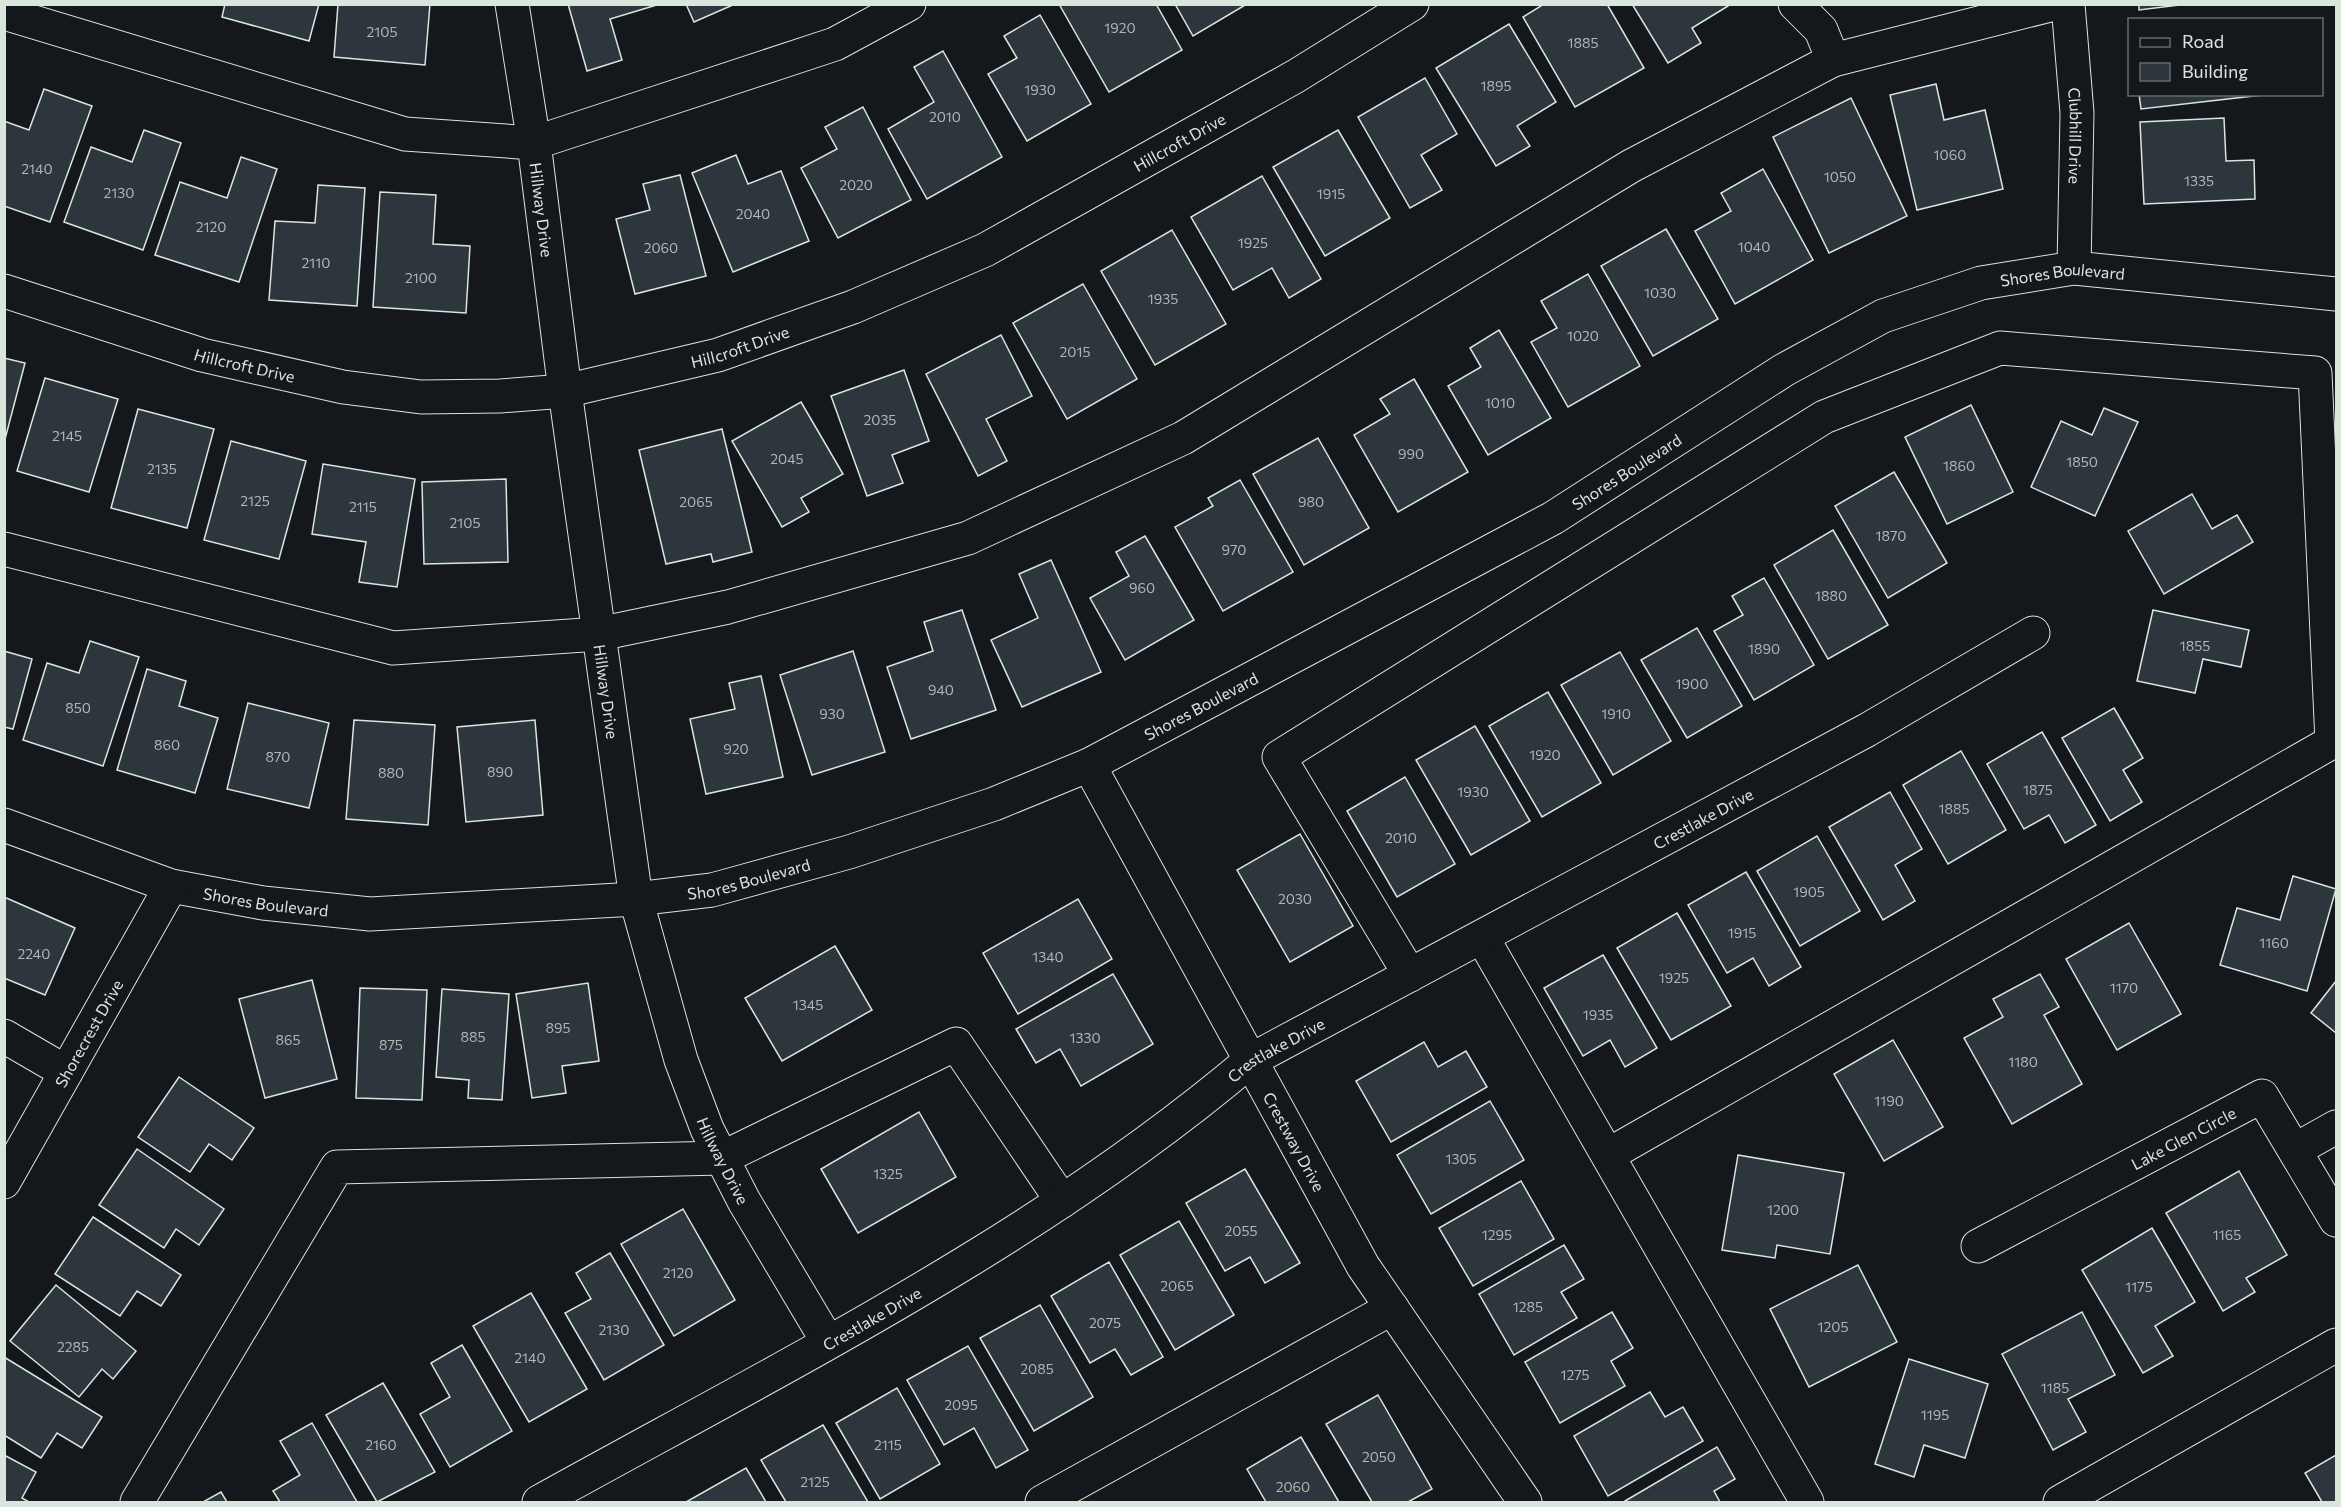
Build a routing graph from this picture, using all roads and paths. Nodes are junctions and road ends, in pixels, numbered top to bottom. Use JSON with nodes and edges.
{"nodes":[{"id":1,"x":512,"y":4,"type":"edge"},
{"id":2,"x":909,"y":4,"type":"edge"},
{"id":3,"x":1412,"y":4,"type":"edge"},
{"id":4,"x":1795,"y":4,"type":"edge"},
{"id":5,"x":2054,"y":4,"type":"edge"},
{"id":6,"x":2068,"y":4,"type":"edge"},
{"id":7,"x":4,"y":13,"type":"edge"},
{"id":8,"x":1833,"y":60,"type":"junction"},
{"id":9,"x":534,"y":143,"type":"junction"},
{"id":10,"x":2074,"y":268,"type":"junction"},
{"id":11,"x":4,"y":291,"type":"edge"},
{"id":12,"x":2337,"y":294,"type":"edge"},
{"id":13,"x":565,"y":391,"type":"junction"},
{"id":14,"x":4,"y":549,"type":"edge"},
{"id":15,"x":2330,"y":569,"type":"edge"},
{"id":16,"x":2033,"y":633,"type":"dead end"},
{"id":17,"x":599,"y":634,"type":"junction"},
{"id":18,"x":2334,"y":746,"type":"edge"},
{"id":19,"x":1089,"y":765,"type":"junction"},
{"id":20,"x":4,"y":825,"type":"edge"},
{"id":21,"x":171,"y":886,"type":"junction"},
{"id":22,"x":636,"y":899,"type":"junction"},
{"id":23,"x":1482,"y":937,"type":"junction"},
{"id":24,"x":1410,"y":975,"type":"junction"},
{"id":25,"x":4,"y":1036,"type":"edge"},
{"id":26,"x":1251,"y":1060,"type":"junction"},
{"id":27,"x":66,"y":1072,"type":"junction"},
{"id":28,"x":2337,"y":1127,"type":"edge"},
{"id":29,"x":2295,"y":1150,"type":"junction"},
{"id":30,"x":1608,"y":1155,"type":"junction"},
{"id":31,"x":722,"y":1158,"type":"junction"},
{"id":32,"x":4,"y":1182,"type":"edge"},
{"id":33,"x":1062,"y":1202,"type":"junction"},
{"id":34,"x":2337,"y":1220,"type":"edge"},
{"id":35,"x":1978,"y":1246,"type":"dead end"},
{"id":36,"x":1392,"y":1308,"type":"junction"},
{"id":37,"x":828,"y":1342,"type":"junction"},
{"id":38,"x":2337,"y":1345,"type":"edge"},
{"id":39,"x":137,"y":1503,"type":"edge"},
{"id":40,"x":539,"y":1503,"type":"edge"},
{"id":41,"x":1042,"y":1503,"type":"edge"},
{"id":42,"x":1525,"y":1503,"type":"edge"},
{"id":43,"x":1807,"y":1503,"type":"edge"},
{"id":44,"x":2060,"y":1503,"type":"edge"}],
"edges":[{"from":1,"to":9,"type":"street","name":"Hillway Drive"},
{"from":2,"to":9,"type":"street"},
{"from":3,"to":13,"type":"street","name":"Hillcroft Drive"},
{"from":4,"to":8,"type":"street"},
{"from":5,"to":8,"type":"street"},
{"from":6,"to":10,"type":"street","name":"Clubhill Drive"},
{"from":7,"to":9,"type":"street"},
{"from":8,"to":17,"type":"street"},
{"from":9,"to":13,"type":"street","name":"Hillway Drive"},
{"from":10,"to":12,"type":"street","name":"Shores Boulevard"},
{"from":10,"to":19,"type":"street","name":"Shores Boulevard"},
{"from":11,"to":13,"type":"street","name":"Hillcroft Drive"},
{"from":13,"to":17,"type":"street","name":"Hillway Drive"},
{"from":14,"to":17,"type":"street"},
{"from":15,"to":18,"type":"street"},
{"from":15,"to":24,"type":"street"},
{"from":16,"to":23,"type":"street","name":"Crestlake Drive"},
{"from":17,"to":22,"type":"street","name":"Hillway Drive"},
{"from":18,"to":30,"type":"street"},
{"from":19,"to":22,"type":"street","name":"Shores Boulevard"},
{"from":19,"to":26,"type":"street","name":"Crestway Drive"},
{"from":20,"to":21,"type":"street","name":"Shores Boulevard"},
{"from":21,"to":22,"type":"street","name":"Shores Boulevard"},
{"from":21,"to":27,"type":"street","name":"Shorecrest Drive"},
{"from":22,"to":31,"type":"street","name":"Hillway Drive"},
{"from":23,"to":24,"type":"street","name":"Crestlake Drive"},
{"from":23,"to":30,"type":"street"},
{"from":24,"to":26,"type":"street","name":"Crestlake Drive"},
{"from":25,"to":27,"type":"street"},
{"from":26,"to":33,"type":"street","name":"Crestlake Drive"},
{"from":26,"to":36,"type":"street","name":"Crestway Drive"},
{"from":27,"to":32,"type":"street","name":"Shorecrest Drive"},
{"from":28,"to":29,"type":"street"},
{"from":29,"to":34,"type":"street","name":"Lake Glen Circle"},
{"from":29,"to":35,"type":"street","name":"Lake Glen Circle"},
{"from":30,"to":43,"type":"street"},
{"from":31,"to":33,"type":"street"},
{"from":31,"to":37,"type":"street","name":"Hillway Drive"},
{"from":31,"to":39,"type":"street"},
{"from":33,"to":37,"type":"street","name":"Crestlake Drive"},
{"from":36,"to":41,"type":"street"},
{"from":36,"to":42,"type":"street","name":"Crestway Drive"},
{"from":37,"to":40,"type":"street","name":"Crestlake Drive"},
{"from":38,"to":44,"type":"street"}]}
